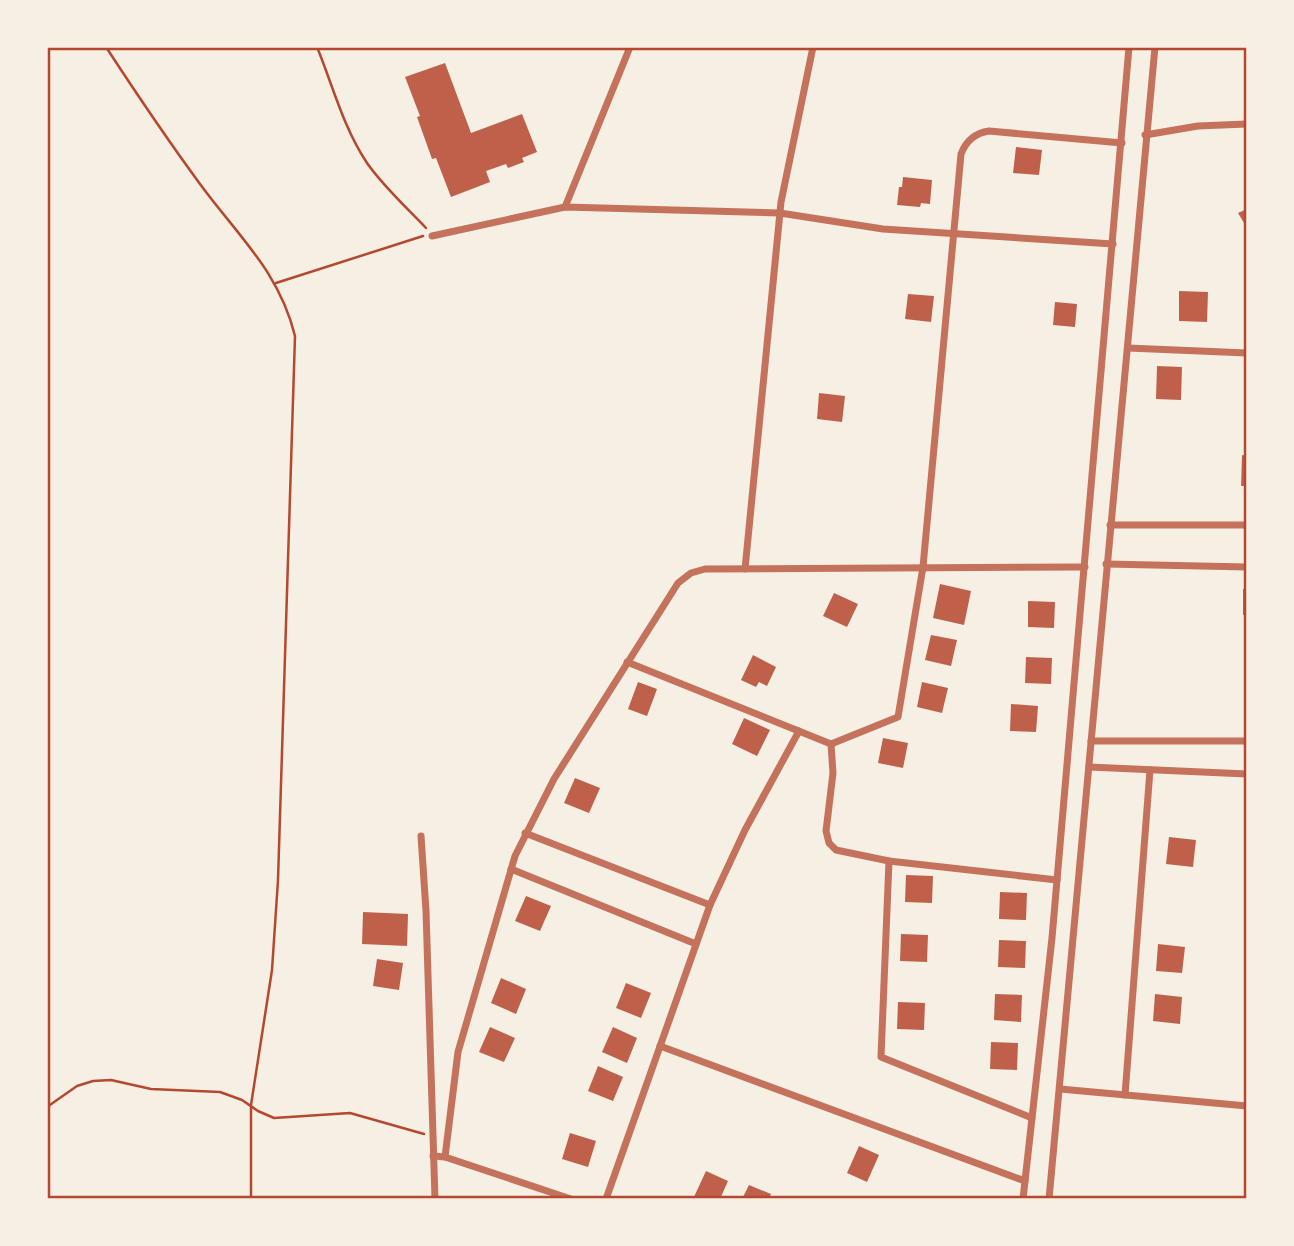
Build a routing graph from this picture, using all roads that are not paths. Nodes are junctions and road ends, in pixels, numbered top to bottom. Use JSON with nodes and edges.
{"nodes":[{"id":1,"x":630,"y":47,"type":"edge"},
{"id":2,"x":813,"y":47,"type":"edge"},
{"id":3,"x":1129,"y":47,"type":"edge"},
{"id":4,"x":1155,"y":47,"type":"edge"},
{"id":5,"x":1247,"y":124,"type":"edge"},
{"id":6,"x":1145,"y":135,"type":"junction"},
{"id":7,"x":1122,"y":143,"type":"junction"},
{"id":8,"x":565,"y":207,"type":"junction"},
{"id":9,"x":780,"y":213,"type":"junction"},
{"id":10,"x":954,"y":234,"type":"junction"},
{"id":11,"x":432,"y":236,"type":"dead end"},
{"id":12,"x":1113,"y":244,"type":"junction"},
{"id":13,"x":1128,"y":348,"type":"junction"},
{"id":14,"x":1247,"y":352,"type":"edge"},
{"id":15,"x":1110,"y":525,"type":"junction"},
{"id":16,"x":1247,"y":525,"type":"edge"},
{"id":17,"x":1107,"y":564,"type":"junction"},
{"id":18,"x":1086,"y":567,"type":"junction"},
{"id":19,"x":1247,"y":567,"type":"edge"},
{"id":20,"x":923,"y":568,"type":"junction"},
{"id":21,"x":745,"y":569,"type":"junction"},
{"id":22,"x":627,"y":662,"type":"junction"},
{"id":23,"x":799,"y":731,"type":"junction"},
{"id":24,"x":1091,"y":741,"type":"junction"},
{"id":25,"x":1247,"y":741,"type":"edge"},
{"id":26,"x":831,"y":744,"type":"junction"},
{"id":27,"x":1089,"y":767,"type":"junction"},
{"id":28,"x":1150,"y":770,"type":"junction"},
{"id":29,"x":1247,"y":774,"type":"edge"},
{"id":30,"x":525,"y":834,"type":"junction"},
{"id":31,"x":421,"y":836,"type":"dead end"},
{"id":32,"x":889,"y":861,"type":"junction"},
{"id":33,"x":511,"y":869,"type":"junction"},
{"id":34,"x":1057,"y":880,"type":"junction"},
{"id":35,"x":710,"y":905,"type":"junction"},
{"id":36,"x":696,"y":944,"type":"junction"},
{"id":37,"x":660,"y":1046,"type":"junction"},
{"id":38,"x":1060,"y":1089,"type":"junction"},
{"id":39,"x":1125,"y":1095,"type":"junction"},
{"id":40,"x":1247,"y":1106,"type":"edge"},
{"id":41,"x":1032,"y":1118,"type":"junction"},
{"id":42,"x":433,"y":1156,"type":"junction"},
{"id":43,"x":445,"y":1157,"type":"junction"},
{"id":44,"x":1025,"y":1181,"type":"junction"},
{"id":45,"x":435,"y":1199,"type":"edge"},
{"id":46,"x":571,"y":1199,"type":"edge"},
{"id":47,"x":606,"y":1199,"type":"edge"},
{"id":48,"x":1023,"y":1199,"type":"edge"},
{"id":49,"x":1049,"y":1199,"type":"edge"}],
"edges":[{"from":1,"to":8,"type":"street"},
{"from":2,"to":9,"type":"street"},
{"from":3,"to":7,"type":"street"},
{"from":4,"to":6,"type":"street"},
{"from":5,"to":6,"type":"street"},
{"from":6,"to":13,"type":"street"},
{"from":7,"to":10,"type":"street"},
{"from":7,"to":12,"type":"street"},
{"from":8,"to":9,"type":"street"},
{"from":8,"to":11,"type":"street"},
{"from":9,"to":10,"type":"street"},
{"from":9,"to":21,"type":"street"},
{"from":10,"to":12,"type":"street"},
{"from":10,"to":20,"type":"street"},
{"from":12,"to":18,"type":"street"},
{"from":13,"to":14,"type":"street"},
{"from":13,"to":15,"type":"street"},
{"from":15,"to":16,"type":"street"},
{"from":15,"to":17,"type":"street"},
{"from":17,"to":19,"type":"street"},
{"from":17,"to":24,"type":"street"},
{"from":18,"to":20,"type":"street"},
{"from":18,"to":34,"type":"street"},
{"from":20,"to":21,"type":"street"},
{"from":20,"to":26,"type":"street"},
{"from":21,"to":22,"type":"street"},
{"from":22,"to":23,"type":"street"},
{"from":22,"to":30,"type":"street"},
{"from":23,"to":26,"type":"street"},
{"from":23,"to":35,"type":"street"},
{"from":24,"to":25,"type":"street"},
{"from":24,"to":27,"type":"street"},
{"from":26,"to":32,"type":"street"},
{"from":27,"to":28,"type":"street"},
{"from":27,"to":38,"type":"street"},
{"from":28,"to":29,"type":"street"},
{"from":28,"to":39,"type":"street"},
{"from":30,"to":33,"type":"street"},
{"from":30,"to":35,"type":"street"},
{"from":31,"to":42,"type":"street"},
{"from":32,"to":34,"type":"street"},
{"from":32,"to":41,"type":"street"},
{"from":33,"to":36,"type":"street"},
{"from":33,"to":43,"type":"street"},
{"from":34,"to":41,"type":"street"},
{"from":35,"to":36,"type":"street"},
{"from":36,"to":37,"type":"street"},
{"from":37,"to":44,"type":"street"},
{"from":37,"to":47,"type":"street"},
{"from":38,"to":39,"type":"street"},
{"from":38,"to":49,"type":"street"},
{"from":39,"to":40,"type":"street"},
{"from":41,"to":44,"type":"street"},
{"from":42,"to":43,"type":"street"},
{"from":42,"to":45,"type":"street"},
{"from":43,"to":46,"type":"street"},
{"from":44,"to":48,"type":"street"}]}
